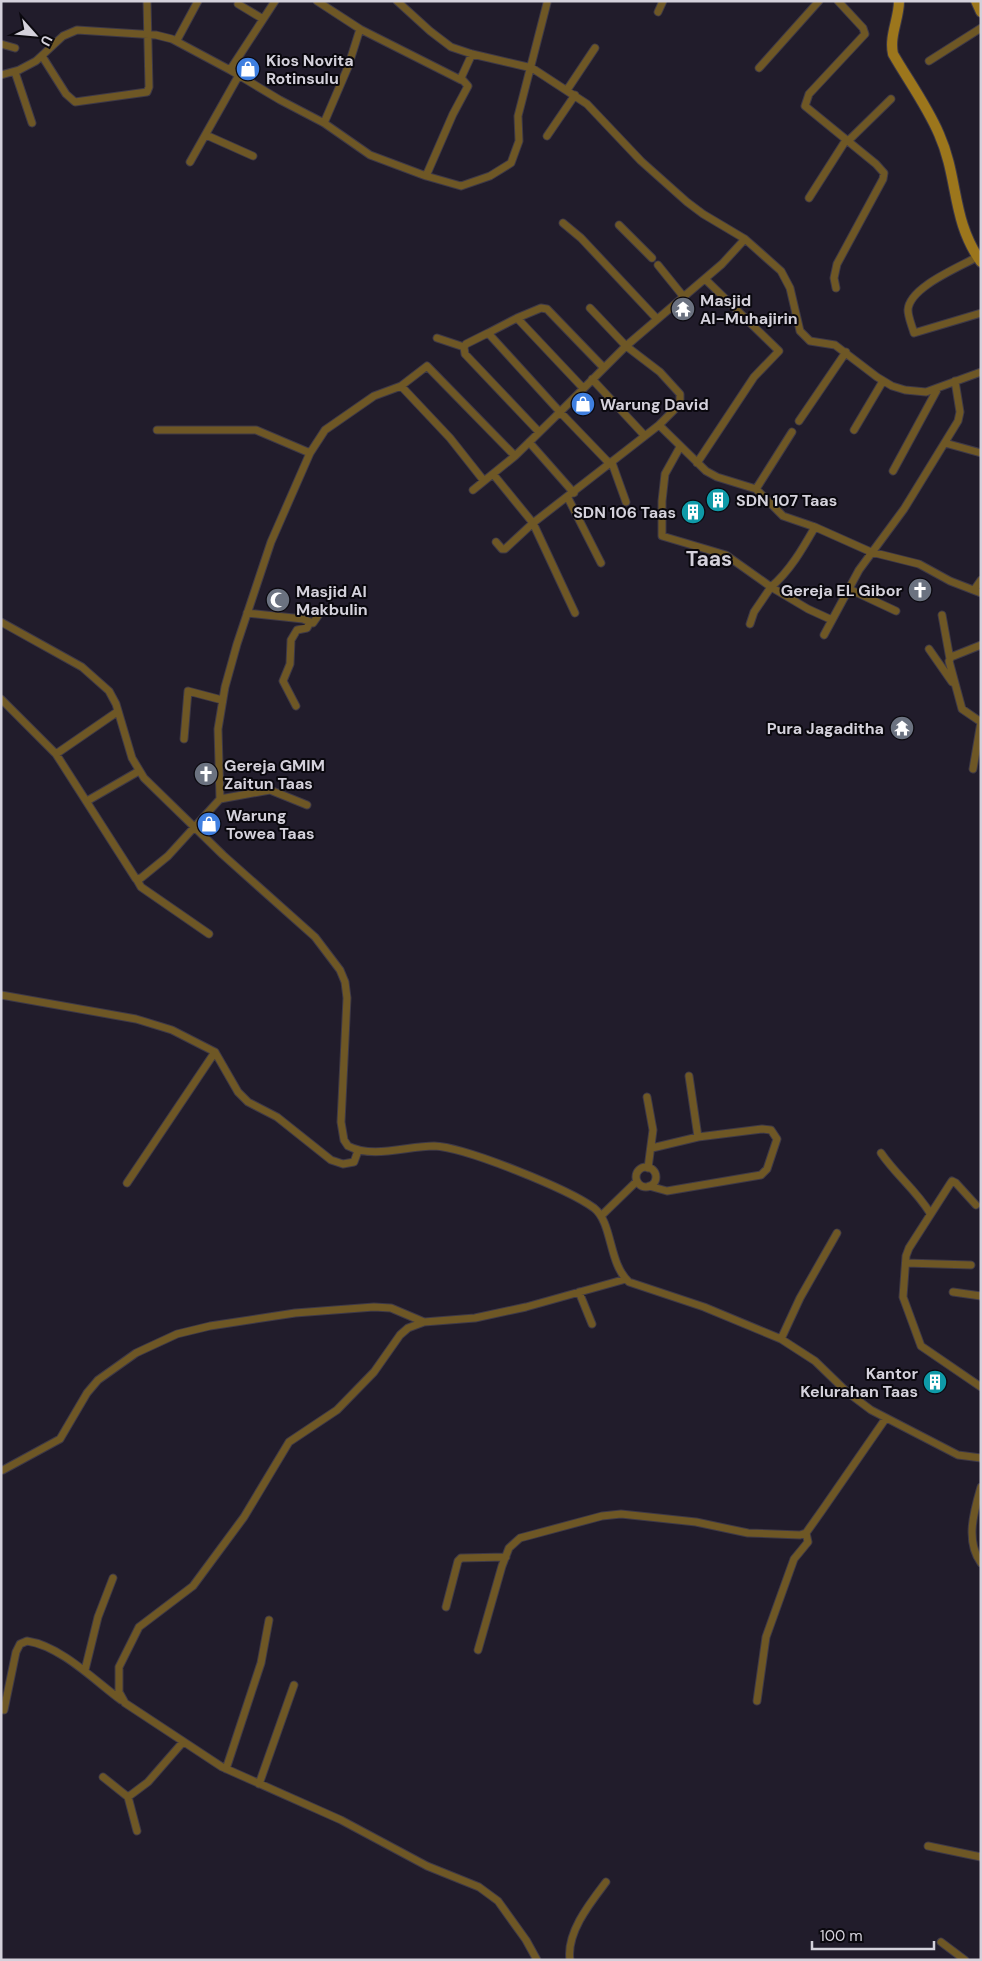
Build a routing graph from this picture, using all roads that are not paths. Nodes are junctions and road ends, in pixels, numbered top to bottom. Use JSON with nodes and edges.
{"nodes":[{"id":1,"x":148,"y":1,"type":"edge"},
{"id":2,"x":198,"y":1,"type":"edge"},
{"id":3,"x":275,"y":1,"type":"edge"},
{"id":4,"x":317,"y":1,"type":"edge"},
{"id":5,"x":398,"y":1,"type":"edge"},
{"id":6,"x":664,"y":1,"type":"edge"},
{"id":7,"x":819,"y":1,"type":"edge"},
{"id":8,"x":838,"y":1,"type":"edge"},
{"id":9,"x":899,"y":1,"type":"edge"},
{"id":10,"x":976,"y":1,"type":"edge"},
{"id":11,"x":547,"y":3,"type":"dead end"},
{"id":12,"x":238,"y":4,"type":"dead end"},
{"id":13,"x":658,"y":12,"type":"dead end"},
{"id":14,"x":981,"y":12,"type":"edge"},
{"id":15,"x":262,"y":21,"type":"junction"},
{"id":16,"x":981,"y":28,"type":"edge"},
{"id":17,"x":360,"y":29,"type":"junction"},
{"id":18,"x":147,"y":34,"type":"junction"},
{"id":19,"x":177,"y":40,"type":"junction"},
{"id":20,"x":1,"y":44,"type":"edge"},
{"id":21,"x":15,"y":48,"type":"dead end"},
{"id":22,"x":595,"y":48,"type":"dead end"},
{"id":23,"x":472,"y":54,"type":"junction"},
{"id":24,"x":42,"y":56,"type":"junction"},
{"id":25,"x":929,"y":61,"type":"dead end"},
{"id":26,"x":532,"y":68,"type":"junction"},
{"id":27,"x":759,"y":68,"type":"dead end"},
{"id":28,"x":230,"y":70,"type":"junction"},
{"id":29,"x":15,"y":72,"type":"junction"},
{"id":30,"x":2,"y":75,"type":"edge"},
{"id":31,"x":239,"y":75,"type":"junction"},
{"id":32,"x":461,"y":80,"type":"junction"},
{"id":33,"x":567,"y":90,"type":"junction"},
{"id":34,"x":575,"y":95,"type":"junction"},
{"id":35,"x":890,"y":99,"type":"dead end"},
{"id":36,"x":32,"y":123,"type":"dead end"},
{"id":37,"x":324,"y":123,"type":"junction"},
{"id":38,"x":206,"y":135,"type":"junction"},
{"id":39,"x":548,"y":136,"type":"dead end"},
{"id":40,"x":847,"y":140,"type":"junction"},
{"id":41,"x":252,"y":156,"type":"dead end"},
{"id":42,"x":190,"y":162,"type":"dead end"},
{"id":43,"x":426,"y":176,"type":"junction"},
{"id":44,"x":809,"y":198,"type":"dead end"},
{"id":45,"x":563,"y":222,"type":"dead end"},
{"id":46,"x":618,"y":225,"type":"dead end"},
{"id":47,"x":744,"y":239,"type":"junction"},
{"id":48,"x":652,"y":258,"type":"dead end"},
{"id":49,"x":979,"y":260,"type":"edge"},
{"id":50,"x":658,"y":265,"type":"dead end"},
{"id":51,"x":706,"y":279,"type":"junction"},
{"id":52,"x":836,"y":288,"type":"dead end"},
{"id":53,"x":686,"y":293,"type":"junction"},
{"id":54,"x":590,"y":308,"type":"dead end"},
{"id":55,"x":981,"y":313,"type":"edge"},
{"id":56,"x":517,"y":318,"type":"junction"},
{"id":57,"x":657,"y":318,"type":"junction"},
{"id":58,"x":488,"y":333,"type":"junction"},
{"id":59,"x":437,"y":338,"type":"dead end"},
{"id":60,"x":626,"y":346,"type":"junction"},
{"id":61,"x":464,"y":347,"type":"junction"},
{"id":62,"x":846,"y":352,"type":"junction"},
{"id":63,"x":604,"y":368,"type":"junction"},
{"id":64,"x":981,"y":372,"type":"edge"},
{"id":65,"x":592,"y":379,"type":"junction"},
{"id":66,"x":883,"y":380,"type":"junction"},
{"id":67,"x":955,"y":381,"type":"junction"},
{"id":68,"x":401,"y":386,"type":"junction"},
{"id":69,"x":583,"y":388,"type":"junction"},
{"id":70,"x":938,"y":388,"type":"junction"},
{"id":71,"x":560,"y":412,"type":"junction"},
{"id":72,"x":799,"y":421,"type":"dead end"},
{"id":73,"x":659,"y":425,"type":"junction"},
{"id":74,"x":157,"y":430,"type":"dead end"},
{"id":75,"x":854,"y":430,"type":"dead end"},
{"id":76,"x":539,"y":432,"type":"junction"},
{"id":77,"x":792,"y":432,"type":"dead end"},
{"id":78,"x":645,"y":436,"type":"junction"},
{"id":79,"x":529,"y":442,"type":"junction"},
{"id":80,"x":945,"y":443,"type":"junction"},
{"id":81,"x":680,"y":447,"type":"junction"},
{"id":82,"x":310,"y":453,"type":"junction"},
{"id":83,"x":981,"y":453,"type":"edge"},
{"id":84,"x":515,"y":456,"type":"junction"},
{"id":85,"x":697,"y":463,"type":"junction"},
{"id":86,"x":611,"y":464,"type":"junction"},
{"id":87,"x":893,"y":471,"type":"dead end"},
{"id":88,"x":493,"y":474,"type":"junction"},
{"id":89,"x":484,"y":481,"type":"junction"},
{"id":90,"x":756,"y":489,"type":"junction"},
{"id":91,"x":473,"y":490,"type":"dead end"},
{"id":92,"x":571,"y":495,"type":"junction"},
{"id":93,"x":626,"y":502,"type":"dead end"},
{"id":94,"x":533,"y":523,"type":"junction"},
{"id":95,"x":815,"y":527,"type":"junction"},
{"id":96,"x":496,"y":542,"type":"dead end"},
{"id":97,"x":871,"y":552,"type":"junction"},
{"id":98,"x":601,"y":563,"type":"dead end"},
{"id":99,"x":981,"y":580,"type":"edge"},
{"id":100,"x":771,"y":586,"type":"junction"},
{"id":101,"x":849,"y":589,"type":"junction"},
{"id":102,"x":977,"y":591,"type":"edge"},
{"id":103,"x":325,"y":610,"type":"dead end"},
{"id":104,"x":896,"y":611,"type":"dead end"},
{"id":105,"x":247,"y":613,"type":"junction"},
{"id":106,"x":575,"y":613,"type":"dead end"},
{"id":107,"x":942,"y":615,"type":"dead end"},
{"id":108,"x":832,"y":620,"type":"junction"},
{"id":109,"x":1,"y":622,"type":"edge"},
{"id":110,"x":310,"y":622,"type":"junction"},
{"id":111,"x":750,"y":624,"type":"dead end"},
{"id":112,"x":824,"y":636,"type":"dead end"},
{"id":113,"x":981,"y":645,"type":"edge"},
{"id":114,"x":929,"y":649,"type":"dead end"},
{"id":115,"x":950,"y":659,"type":"junction"},
{"id":116,"x":954,"y":684,"type":"junction"},
{"id":117,"x":1,"y":700,"type":"edge"},
{"id":118,"x":222,"y":700,"type":"junction"},
{"id":119,"x":296,"y":706,"type":"dead end"},
{"id":120,"x":117,"y":712,"type":"junction"},
{"id":121,"x":981,"y":722,"type":"edge"},
{"id":122,"x":184,"y":739,"type":"dead end"},
{"id":123,"x":56,"y":754,"type":"junction"},
{"id":124,"x":973,"y":769,"type":"dead end"},
{"id":125,"x":139,"y":772,"type":"junction"},
{"id":126,"x":220,"y":799,"type":"junction"},
{"id":127,"x":87,"y":801,"type":"junction"},
{"id":128,"x":307,"y":805,"type":"dead end"},
{"id":129,"x":193,"y":827,"type":"junction"},
{"id":130,"x":137,"y":880,"type":"junction"},
{"id":131,"x":209,"y":934,"type":"dead end"},
{"id":132,"x":1,"y":995,"type":"edge"},
{"id":133,"x":215,"y":1052,"type":"junction"},
{"id":134,"x":689,"y":1076,"type":"dead end"},
{"id":135,"x":647,"y":1097,"type":"dead end"},
{"id":136,"x":698,"y":1137,"type":"junction"},
{"id":137,"x":652,"y":1148,"type":"junction"},
{"id":138,"x":358,"y":1151,"type":"junction"},
{"id":139,"x":881,"y":1154,"type":"dead end"},
{"id":140,"x":648,"y":1168,"type":"junction"},
{"id":141,"x":637,"y":1181,"type":"junction"},
{"id":142,"x":127,"y":1183,"type":"dead end"},
{"id":143,"x":649,"y":1186,"type":"junction"},
{"id":144,"x":976,"y":1205,"type":"dead end"},
{"id":145,"x":930,"y":1213,"type":"junction"},
{"id":146,"x":602,"y":1215,"type":"junction"},
{"id":147,"x":837,"y":1233,"type":"dead end"},
{"id":148,"x":906,"y":1259,"type":"junction"},
{"id":149,"x":971,"y":1265,"type":"dead end"},
{"id":150,"x":626,"y":1279,"type":"junction"},
{"id":151,"x":579,"y":1292,"type":"junction"},
{"id":152,"x":953,"y":1292,"type":"dead end"},
{"id":153,"x":981,"y":1296,"type":"edge"},
{"id":154,"x":424,"y":1322,"type":"junction"},
{"id":155,"x":592,"y":1324,"type":"dead end"},
{"id":156,"x":781,"y":1339,"type":"junction"},
{"id":157,"x":981,"y":1387,"type":"edge"},
{"id":158,"x":886,"y":1418,"type":"junction"},
{"id":159,"x":981,"y":1458,"type":"edge"},
{"id":160,"x":3,"y":1470,"type":"dead end"},
{"id":161,"x":981,"y":1487,"type":"edge"},
{"id":162,"x":806,"y":1532,"type":"junction"},
{"id":163,"x":506,"y":1557,"type":"junction"},
{"id":164,"x":981,"y":1563,"type":"edge"},
{"id":165,"x":113,"y":1578,"type":"dead end"},
{"id":166,"x":446,"y":1607,"type":"dead end"},
{"id":167,"x":269,"y":1620,"type":"dead end"},
{"id":168,"x":478,"y":1650,"type":"dead end"},
{"id":169,"x":85,"y":1670,"type":"junction"},
{"id":170,"x":294,"y":1686,"type":"dead end"},
{"id":171,"x":757,"y":1701,"type":"dead end"},
{"id":172,"x":125,"y":1703,"type":"junction"},
{"id":173,"x":4,"y":1710,"type":"dead end"},
{"id":174,"x":183,"y":1742,"type":"junction"},
{"id":175,"x":226,"y":1769,"type":"junction"},
{"id":176,"x":103,"y":1777,"type":"dead end"},
{"id":177,"x":259,"y":1784,"type":"junction"},
{"id":178,"x":128,"y":1797,"type":"junction"},
{"id":179,"x":137,"y":1831,"type":"dead end"},
{"id":180,"x":928,"y":1846,"type":"dead end"},
{"id":181,"x":981,"y":1857,"type":"edge"},
{"id":182,"x":606,"y":1882,"type":"dead end"},
{"id":183,"x":941,"y":1942,"type":"dead end"},
{"id":184,"x":537,"y":1960,"type":"edge"},
{"id":185,"x":570,"y":1960,"type":"edge"},
{"id":186,"x":965,"y":1960,"type":"edge"}],
"edges":[{"from":1,"to":18,"type":"street"},
{"from":2,"to":19,"type":"street"},
{"from":3,"to":15,"type":"street"},
{"from":4,"to":17,"type":"street"},
{"from":5,"to":23,"type":"street"},
{"from":6,"to":13,"type":"street"},
{"from":7,"to":27,"type":"street"},
{"from":8,"to":40,"type":"street"},
{"from":9,"to":49,"type":"street"},
{"from":10,"to":14,"type":"street"},
{"from":11,"to":26,"type":"street"},
{"from":12,"to":15,"type":"street"},
{"from":15,"to":28,"type":"street"},
{"from":16,"to":25,"type":"street"},
{"from":17,"to":32,"type":"street"},
{"from":17,"to":37,"type":"street"},
{"from":18,"to":19,"type":"street"},
{"from":18,"to":24,"type":"street"},
{"from":18,"to":24,"type":"street"},
{"from":19,"to":28,"type":"street"},
{"from":20,"to":21,"type":"street"},
{"from":22,"to":33,"type":"street"},
{"from":23,"to":26,"type":"street"},
{"from":23,"to":32,"type":"street"},
{"from":24,"to":29,"type":"street"},
{"from":26,"to":33,"type":"street"},
{"from":26,"to":43,"type":"street"},
{"from":28,"to":31,"type":"street"},
{"from":29,"to":30,"type":"street"},
{"from":29,"to":36,"type":"street"},
{"from":31,"to":37,"type":"street"},
{"from":31,"to":38,"type":"street"},
{"from":32,"to":43,"type":"street"},
{"from":33,"to":34,"type":"street"},
{"from":34,"to":39,"type":"street"},
{"from":34,"to":47,"type":"street"},
{"from":35,"to":40,"type":"street"},
{"from":37,"to":43,"type":"street"},
{"from":38,"to":41,"type":"street"},
{"from":38,"to":42,"type":"street"},
{"from":40,"to":44,"type":"street"},
{"from":40,"to":52,"type":"street"},
{"from":45,"to":57,"type":"street"},
{"from":46,"to":48,"type":"street"},
{"from":47,"to":51,"type":"street"},
{"from":47,"to":62,"type":"street"},
{"from":49,"to":55,"type":"street"},
{"from":50,"to":53,"type":"street"},
{"from":51,"to":53,"type":"street"},
{"from":51,"to":85,"type":"street"},
{"from":53,"to":57,"type":"street"},
{"from":54,"to":60,"type":"street"},
{"from":56,"to":58,"type":"street"},
{"from":56,"to":63,"type":"street"},
{"from":56,"to":69,"type":"street"},
{"from":57,"to":60,"type":"street"},
{"from":58,"to":61,"type":"street"},
{"from":58,"to":71,"type":"street"},
{"from":59,"to":61,"type":"street"},
{"from":60,"to":63,"type":"street"},
{"from":60,"to":73,"type":"street"},
{"from":61,"to":76,"type":"street"},
{"from":62,"to":66,"type":"street"},
{"from":62,"to":72,"type":"street"},
{"from":63,"to":65,"type":"street"},
{"from":64,"to":67,"type":"street"},
{"from":65,"to":69,"type":"street"},
{"from":65,"to":78,"type":"street"},
{"from":66,"to":70,"type":"street"},
{"from":66,"to":75,"type":"street"},
{"from":67,"to":70,"type":"street"},
{"from":67,"to":80,"type":"street"},
{"from":68,"to":82,"type":"street"},
{"from":68,"to":84,"type":"street"},
{"from":68,"to":89,"type":"street"},
{"from":69,"to":71,"type":"street"},
{"from":70,"to":87,"type":"street"},
{"from":71,"to":76,"type":"street"},
{"from":71,"to":86,"type":"street"},
{"from":73,"to":78,"type":"street"},
{"from":73,"to":81,"type":"street"},
{"from":74,"to":82,"type":"street"},
{"from":76,"to":79,"type":"street"},
{"from":77,"to":90,"type":"street"},
{"from":78,"to":86,"type":"street"},
{"from":79,"to":84,"type":"street"},
{"from":79,"to":92,"type":"street"},
{"from":80,"to":83,"type":"street"},
{"from":80,"to":97,"type":"street"},
{"from":81,"to":85,"type":"street"},
{"from":81,"to":100,"type":"street"},
{"from":82,"to":105,"type":"street"},
{"from":84,"to":88,"type":"street"},
{"from":85,"to":90,"type":"street"},
{"from":86,"to":92,"type":"street"},
{"from":86,"to":93,"type":"street"},
{"from":88,"to":89,"type":"street"},
{"from":88,"to":94,"type":"street"},
{"from":89,"to":91,"type":"street"},
{"from":90,"to":95,"type":"street"},
{"from":92,"to":94,"type":"street"},
{"from":92,"to":98,"type":"street"},
{"from":94,"to":96,"type":"street"},
{"from":94,"to":106,"type":"street"},
{"from":95,"to":97,"type":"street"},
{"from":95,"to":100,"type":"street"},
{"from":97,"to":101,"type":"street"},
{"from":97,"to":102,"type":"street"},
{"from":99,"to":102,"type":"street"},
{"from":100,"to":108,"type":"street"},
{"from":100,"to":111,"type":"street"},
{"from":101,"to":104,"type":"street"},
{"from":101,"to":108,"type":"street"},
{"from":103,"to":110,"type":"street"},
{"from":105,"to":110,"type":"street"},
{"from":105,"to":118,"type":"street"},
{"from":107,"to":115,"type":"street"},
{"from":108,"to":112,"type":"street"},
{"from":109,"to":120,"type":"street"},
{"from":110,"to":119,"type":"street"},
{"from":113,"to":115,"type":"street"},
{"from":114,"to":116,"type":"street"},
{"from":115,"to":116,"type":"street"},
{"from":116,"to":121,"type":"street"},
{"from":117,"to":123,"type":"street"},
{"from":118,"to":122,"type":"street"},
{"from":118,"to":126,"type":"street"},
{"from":120,"to":123,"type":"street"},
{"from":120,"to":125,"type":"street"},
{"from":121,"to":124,"type":"street"},
{"from":123,"to":127,"type":"street"},
{"from":125,"to":127,"type":"street"},
{"from":125,"to":129,"type":"street"},
{"from":126,"to":128,"type":"street"},
{"from":126,"to":129,"type":"street"},
{"from":127,"to":130,"type":"street"},
{"from":129,"to":130,"type":"street"},
{"from":129,"to":138,"type":"street"},
{"from":130,"to":131,"type":"street"},
{"from":132,"to":133,"type":"street"},
{"from":133,"to":138,"type":"street"},
{"from":133,"to":142,"type":"street"},
{"from":134,"to":136,"type":"street"},
{"from":135,"to":137,"type":"street"},
{"from":136,"to":137,"type":"street"},
{"from":136,"to":143,"type":"street"},
{"from":137,"to":140,"type":"street"},
{"from":138,"to":146,"type":"street"},
{"from":139,"to":145,"type":"street"},
{"from":140,"to":141,"type":"street"},
{"from":140,"to":143,"type":"street"},
{"from":141,"to":143,"type":"street"},
{"from":141,"to":146,"type":"street"},
{"from":144,"to":145,"type":"street"},
{"from":145,"to":148,"type":"street"},
{"from":146,"to":150,"type":"street"},
{"from":147,"to":156,"type":"street"},
{"from":148,"to":149,"type":"street"},
{"from":148,"to":157,"type":"street"},
{"from":150,"to":151,"type":"street"},
{"from":150,"to":156,"type":"street"},
{"from":151,"to":154,"type":"street"},
{"from":151,"to":155,"type":"street"},
{"from":152,"to":153,"type":"street"},
{"from":154,"to":160,"type":"street"},
{"from":154,"to":172,"type":"street"},
{"from":156,"to":158,"type":"street"},
{"from":158,"to":159,"type":"street"},
{"from":158,"to":162,"type":"street"},
{"from":161,"to":164,"type":"street"},
{"from":162,"to":163,"type":"street"},
{"from":162,"to":171,"type":"street"},
{"from":163,"to":166,"type":"street"},
{"from":163,"to":168,"type":"street"},
{"from":165,"to":169,"type":"street"},
{"from":167,"to":175,"type":"street"},
{"from":169,"to":172,"type":"street"},
{"from":169,"to":173,"type":"street"},
{"from":170,"to":177,"type":"street"},
{"from":172,"to":174,"type":"street"},
{"from":174,"to":175,"type":"street"},
{"from":174,"to":178,"type":"street"},
{"from":175,"to":177,"type":"street"},
{"from":176,"to":178,"type":"street"},
{"from":177,"to":184,"type":"street"},
{"from":178,"to":179,"type":"street"},
{"from":180,"to":181,"type":"street"},
{"from":182,"to":185,"type":"street"},
{"from":183,"to":186,"type":"street"}]}
